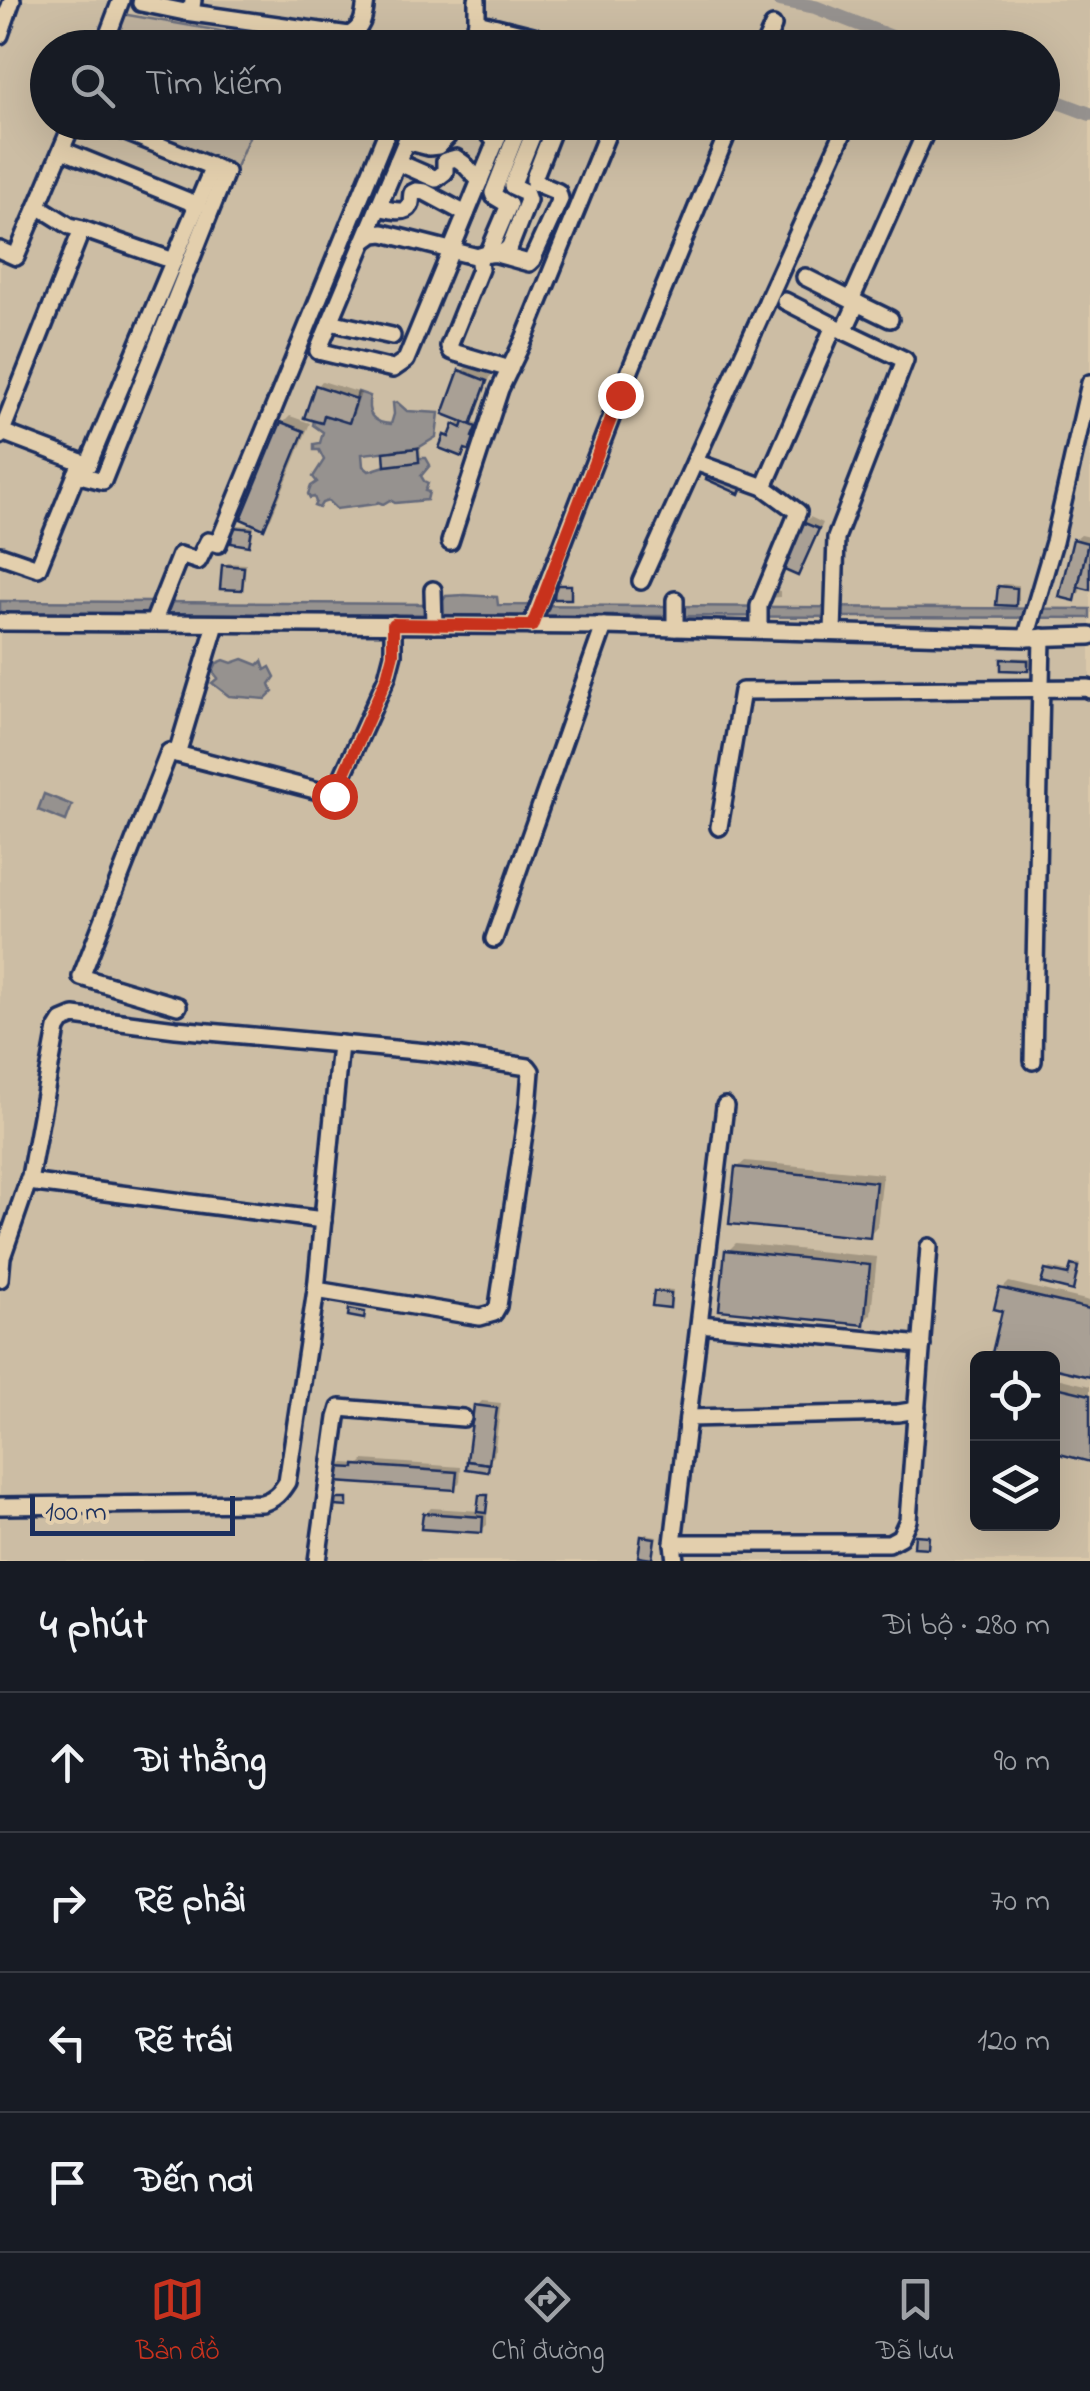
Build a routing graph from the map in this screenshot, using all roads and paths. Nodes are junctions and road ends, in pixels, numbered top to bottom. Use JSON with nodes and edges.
{"nodes":[{"id":1,"x":12,"y":0,"type":"edge"},
{"id":2,"x":121,"y":0,"type":"edge"},
{"id":3,"x":142,"y":0,"type":"edge"},
{"id":4,"x":366,"y":0,"type":"edge"},
{"id":5,"x":477,"y":0,"type":"edge"},
{"id":6,"x":189,"y":6,"type":"edge"},
{"id":7,"x":218,"y":8,"type":"edge"},
{"id":8,"x":476,"y":22,"type":"junction"},
{"id":9,"x":772,"y":26,"type":"dead end"},
{"id":10,"x":110,"y":30,"type":"edge"},
{"id":11,"x":321,"y":30,"type":"edge"},
{"id":12,"x":358,"y":30,"type":"edge"},
{"id":13,"x":475,"y":30,"type":"edge"},
{"id":14,"x":509,"y":30,"type":"edge"},
{"id":15,"x":771,"y":30,"type":"edge"},
{"id":16,"x":0,"y":36,"type":"edge"},
{"id":17,"x":66,"y":140,"type":"edge"},
{"id":18,"x":146,"y":140,"type":"edge"},
{"id":19,"x":384,"y":140,"type":"edge"},
{"id":20,"x":445,"y":140,"type":"edge"},
{"id":21,"x":515,"y":140,"type":"edge"},
{"id":22,"x":531,"y":140,"type":"edge"},
{"id":23,"x":549,"y":140,"type":"edge"},
{"id":24,"x":604,"y":140,"type":"edge"},
{"id":25,"x":725,"y":140,"type":"edge"},
{"id":26,"x":840,"y":140,"type":"edge"},
{"id":27,"x":922,"y":140,"type":"edge"},
{"id":28,"x":406,"y":141,"type":"joint"},
{"id":29,"x":496,"y":142,"type":"edge"},
{"id":30,"x":62,"y":150,"type":"junction"},
{"id":31,"x":397,"y":162,"type":"junction"},
{"id":32,"x":213,"y":167,"type":"junction"},
{"id":33,"x":480,"y":180,"type":"junction"},
{"id":34,"x":198,"y":205,"type":"junction"},
{"id":35,"x":38,"y":206,"type":"junction"},
{"id":36,"x":377,"y":211,"type":"junction"},
{"id":37,"x":466,"y":214,"type":"junction"},
{"id":38,"x":82,"y":229,"type":"junction"},
{"id":39,"x":382,"y":232,"type":"junction"},
{"id":40,"x":364,"y":241,"type":"junction"},
{"id":41,"x":450,"y":249,"type":"junction"},
{"id":42,"x":0,"y":250,"type":"edge"},
{"id":43,"x":489,"y":255,"type":"junction"},
{"id":44,"x":174,"y":261,"type":"junction"},
{"id":45,"x":805,"y":277,"type":"dead end"},
{"id":46,"x":785,"y":301,"type":"dead end"},
{"id":47,"x":854,"y":302,"type":"junction"},
{"id":48,"x":890,"y":319,"type":"dead end"},
{"id":49,"x":330,"y":322,"type":"junction"},
{"id":50,"x":839,"y":329,"type":"junction"},
{"id":51,"x":392,"y":336,"type":"dead end"},
{"id":52,"x":510,"y":369,"type":"junction"},
{"id":53,"x":1090,"y":383,"type":"edge"},
{"id":54,"x":1,"y":434,"type":"edge"},
{"id":55,"x":695,"y":462,"type":"junction"},
{"id":56,"x":78,"y":468,"type":"junction"},
{"id":57,"x":764,"y":488,"type":"junction"},
{"id":58,"x":450,"y":542,"type":"dead end"},
{"id":59,"x":0,"y":555,"type":"edge"},
{"id":60,"x":641,"y":581,"type":"dead end"},
{"id":61,"x":157,"y":613,"type":"junction"},
{"id":62,"x":536,"y":615,"type":"junction"},
{"id":63,"x":759,"y":617,"type":"junction"},
{"id":64,"x":833,"y":618,"type":"junction"},
{"id":65,"x":0,"y":622,"type":"edge"},
{"id":66,"x":216,"y":624,"type":"junction"},
{"id":67,"x":393,"y":624,"type":"junction"},
{"id":68,"x":604,"y":626,"type":"junction"},
{"id":69,"x":1090,"y":636,"type":"edge"},
{"id":70,"x":1034,"y":637,"type":"junction"},
{"id":71,"x":1042,"y":688,"type":"junction"},
{"id":72,"x":1090,"y":690,"type":"edge"},
{"id":73,"x":177,"y":754,"type":"junction"},
{"id":74,"x":719,"y":827,"type":"dead end"},
{"id":75,"x":494,"y":940,"type":"dead end"},
{"id":76,"x":178,"y":1006,"type":"dead end"},
{"id":77,"x":340,"y":1044,"type":"junction"},
{"id":78,"x":1033,"y":1061,"type":"dead end"},
{"id":79,"x":725,"y":1106,"type":"dead end"},
{"id":80,"x":28,"y":1182,"type":"junction"},
{"id":81,"x":323,"y":1220,"type":"junction"},
{"id":82,"x":929,"y":1247,"type":"dead end"},
{"id":83,"x":0,"y":1279,"type":"edge"},
{"id":84,"x":316,"y":1290,"type":"junction"},
{"id":85,"x":700,"y":1324,"type":"junction"},
{"id":86,"x":922,"y":1345,"type":"junction"},
{"id":87,"x":916,"y":1410,"type":"junction"},
{"id":88,"x":463,"y":1418,"type":"dead end"},
{"id":89,"x":688,"y":1418,"type":"junction"},
{"id":90,"x":0,"y":1506,"type":"edge"},
{"id":91,"x":673,"y":1543,"type":"junction"},
{"id":92,"x":316,"y":1561,"type":"edge"},
{"id":93,"x":674,"y":1561,"type":"edge"}],
"edges":[{"from":1,"to":16,"type":"street"},
{"from":2,"to":10,"type":"street"},
{"from":3,"to":6,"type":"street"},
{"from":4,"to":12,"type":"street"},
{"from":5,"to":8,"type":"street"},
{"from":6,"to":7,"type":"street"},
{"from":7,"to":11,"type":"street"},
{"from":8,"to":13,"type":"street"},
{"from":8,"to":14,"type":"street"},
{"from":9,"to":15,"type":"street"},
{"from":17,"to":30,"type":"street"},
{"from":18,"to":32,"type":"street"},
{"from":19,"to":61,"type":"street"},
{"from":20,"to":28,"type":"street"},
{"from":21,"to":43,"type":"street"},
{"from":22,"to":43,"type":"street"},
{"from":23,"to":43,"type":"street"},
{"from":24,"to":52,"type":"street"},
{"from":25,"to":62,"type":"street"},
{"from":26,"to":55,"type":"street"},
{"from":27,"to":47,"type":"street"},
{"from":28,"to":31,"type":"street"},
{"from":29,"to":33,"type":"street"},
{"from":30,"to":34,"type":"street"},
{"from":30,"to":35,"type":"street"},
{"from":31,"to":33,"type":"street"},
{"from":31,"to":36,"type":"street"},
{"from":32,"to":34,"type":"street"},
{"from":32,"to":56,"type":"street"},
{"from":33,"to":37,"type":"street"},
{"from":34,"to":44,"type":"street"},
{"from":35,"to":38,"type":"street"},
{"from":35,"to":42,"type":"street"},
{"from":36,"to":37,"type":"street"},
{"from":36,"to":39,"type":"street"},
{"from":36,"to":40,"type":"street"},
{"from":37,"to":41,"type":"street"},
{"from":38,"to":44,"type":"street"},
{"from":38,"to":54,"type":"street"},
{"from":39,"to":40,"type":"street"},
{"from":39,"to":41,"type":"street"},
{"from":40,"to":49,"type":"street"},
{"from":41,"to":43,"type":"street"},
{"from":41,"to":49,"type":"street"},
{"from":43,"to":52,"type":"street"},
{"from":44,"to":56,"type":"street"},
{"from":45,"to":47,"type":"street"},
{"from":46,"to":50,"type":"street"},
{"from":47,"to":48,"type":"street"},
{"from":47,"to":50,"type":"street"},
{"from":49,"to":51,"type":"street"},
{"from":50,"to":57,"type":"street"},
{"from":50,"to":64,"type":"street"},
{"from":52,"to":58,"type":"street"},
{"from":53,"to":70,"type":"street"},
{"from":54,"to":56,"type":"street"},
{"from":55,"to":57,"type":"street"},
{"from":55,"to":60,"type":"street"},
{"from":56,"to":59,"type":"street"},
{"from":57,"to":63,"type":"street"},
{"from":61,"to":65,"type":"street"},
{"from":61,"to":66,"type":"street"},
{"from":62,"to":67,"type":"street"},
{"from":62,"to":68,"type":"street"},
{"from":63,"to":64,"type":"street"},
{"from":63,"to":68,"type":"street"},
{"from":64,"to":70,"type":"street"},
{"from":66,"to":67,"type":"street"},
{"from":66,"to":73,"type":"street"},
{"from":67,"to":73,"type":"street"},
{"from":68,"to":75,"type":"street"},
{"from":69,"to":70,"type":"street"},
{"from":70,"to":71,"type":"street"},
{"from":71,"to":72,"type":"street"},
{"from":71,"to":74,"type":"street"},
{"from":71,"to":78,"type":"street"},
{"from":73,"to":76,"type":"street"},
{"from":77,"to":80,"type":"street"},
{"from":77,"to":81,"type":"street"},
{"from":77,"to":84,"type":"street"},
{"from":79,"to":85,"type":"street"},
{"from":80,"to":81,"type":"street"},
{"from":80,"to":83,"type":"street"},
{"from":81,"to":84,"type":"street"},
{"from":82,"to":86,"type":"street"},
{"from":84,"to":90,"type":"street"},
{"from":85,"to":86,"type":"street"},
{"from":85,"to":89,"type":"street"},
{"from":86,"to":87,"type":"street"},
{"from":87,"to":89,"type":"street"},
{"from":87,"to":91,"type":"street"},
{"from":88,"to":92,"type":"street"},
{"from":89,"to":91,"type":"street"},
{"from":91,"to":93,"type":"street"}]}
